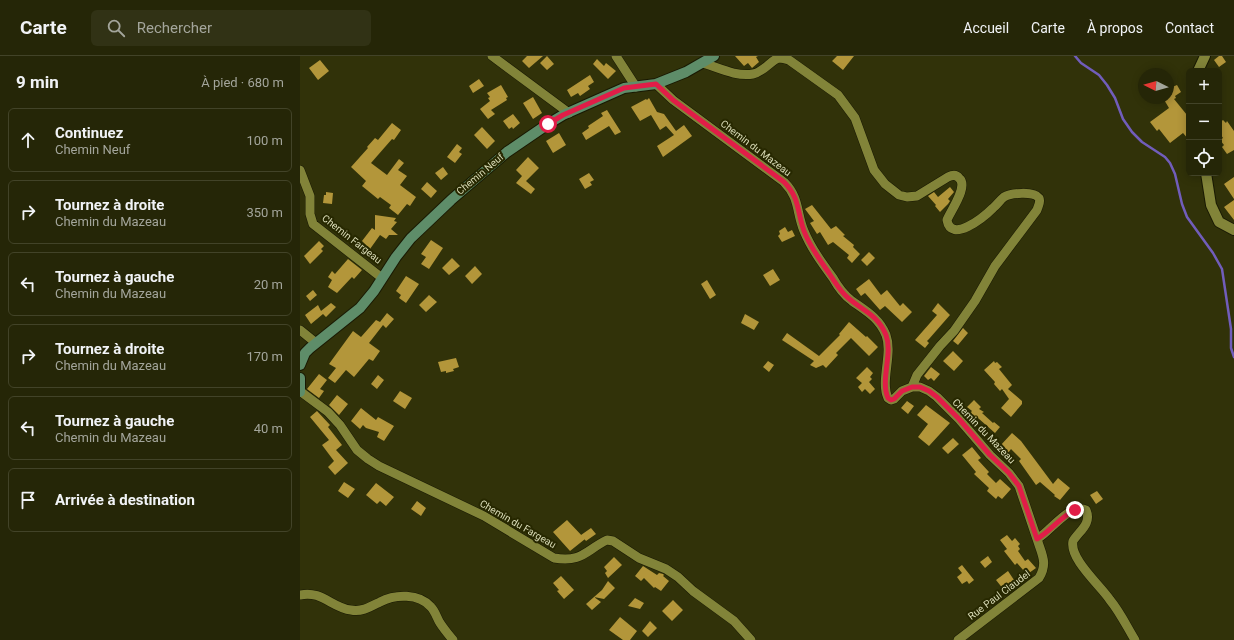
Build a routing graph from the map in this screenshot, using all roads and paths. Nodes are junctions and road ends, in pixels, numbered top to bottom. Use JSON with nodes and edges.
{"nodes":[{"id":1,"x":492,"y":56,"type":"edge"},
{"id":2,"x":616,"y":56,"type":"edge"},
{"id":3,"x":714,"y":56,"type":"edge"},
{"id":4,"x":1205,"y":56,"type":"edge"},
{"id":5,"x":703,"y":63,"type":"junction"},
{"id":6,"x":1199,"y":68,"type":"edge"},
{"id":7,"x":656,"y":84,"type":"junction"},
{"id":8,"x":636,"y":86,"type":"junction"},
{"id":9,"x":569,"y":112,"type":"junction"},
{"id":10,"x":300,"y":170,"type":"edge"},
{"id":11,"x":1206,"y":176,"type":"edge"},
{"id":12,"x":1234,"y":230,"type":"edge"},
{"id":13,"x":382,"y":278,"type":"junction"},
{"id":14,"x":300,"y":330,"type":"edge"},
{"id":15,"x":316,"y":343,"type":"junction"},
{"id":16,"x":300,"y":365,"type":"edge"},
{"id":17,"x":300,"y":378,"type":"edge"},
{"id":18,"x":912,"y":387,"type":"junction"},
{"id":19,"x":300,"y":392,"type":"edge"},
{"id":20,"x":1037,"y":539,"type":"junction"},
{"id":21,"x":300,"y":595,"type":"edge"},
{"id":22,"x":453,"y":640,"type":"edge"},
{"id":23,"x":751,"y":640,"type":"edge"},
{"id":24,"x":958,"y":640,"type":"edge"},
{"id":25,"x":1135,"y":640,"type":"edge"}],
"edges":[{"from":1,"to":9,"type":"street"},
{"from":2,"to":8,"type":"street"},
{"from":3,"to":5,"type":"main road","name":"Chemin Neuf"},
{"from":4,"to":6,"type":"street"},
{"from":5,"to":7,"type":"main road","name":"Chemin Neuf"},
{"from":5,"to":18,"type":"street"},
{"from":7,"to":8,"type":"main road","name":"Chemin Neuf"},
{"from":7,"to":18,"type":"street","name":"Chemin du Mazeau"},
{"from":8,"to":9,"type":"main road","name":"Chemin Neuf"},
{"from":9,"to":13,"type":"main road","name":"Chemin Neuf"},
{"from":10,"to":13,"type":"street","name":"Chemin Fargeau"},
{"from":11,"to":12,"type":"street"},
{"from":13,"to":15,"type":"main road","name":"Chemin Neuf"},
{"from":14,"to":15,"type":"street"},
{"from":15,"to":16,"type":"main road","name":"Chemin Neuf"},
{"from":17,"to":19,"type":"main road"},
{"from":18,"to":20,"type":"street","name":"Chemin du Mazeau"},
{"from":19,"to":23,"type":"street","name":"Chemin du Fargeau"},
{"from":20,"to":24,"type":"street","name":"Rue Paul Claudel"},
{"from":20,"to":25,"type":"street"},
{"from":21,"to":22,"type":"street"}]}
